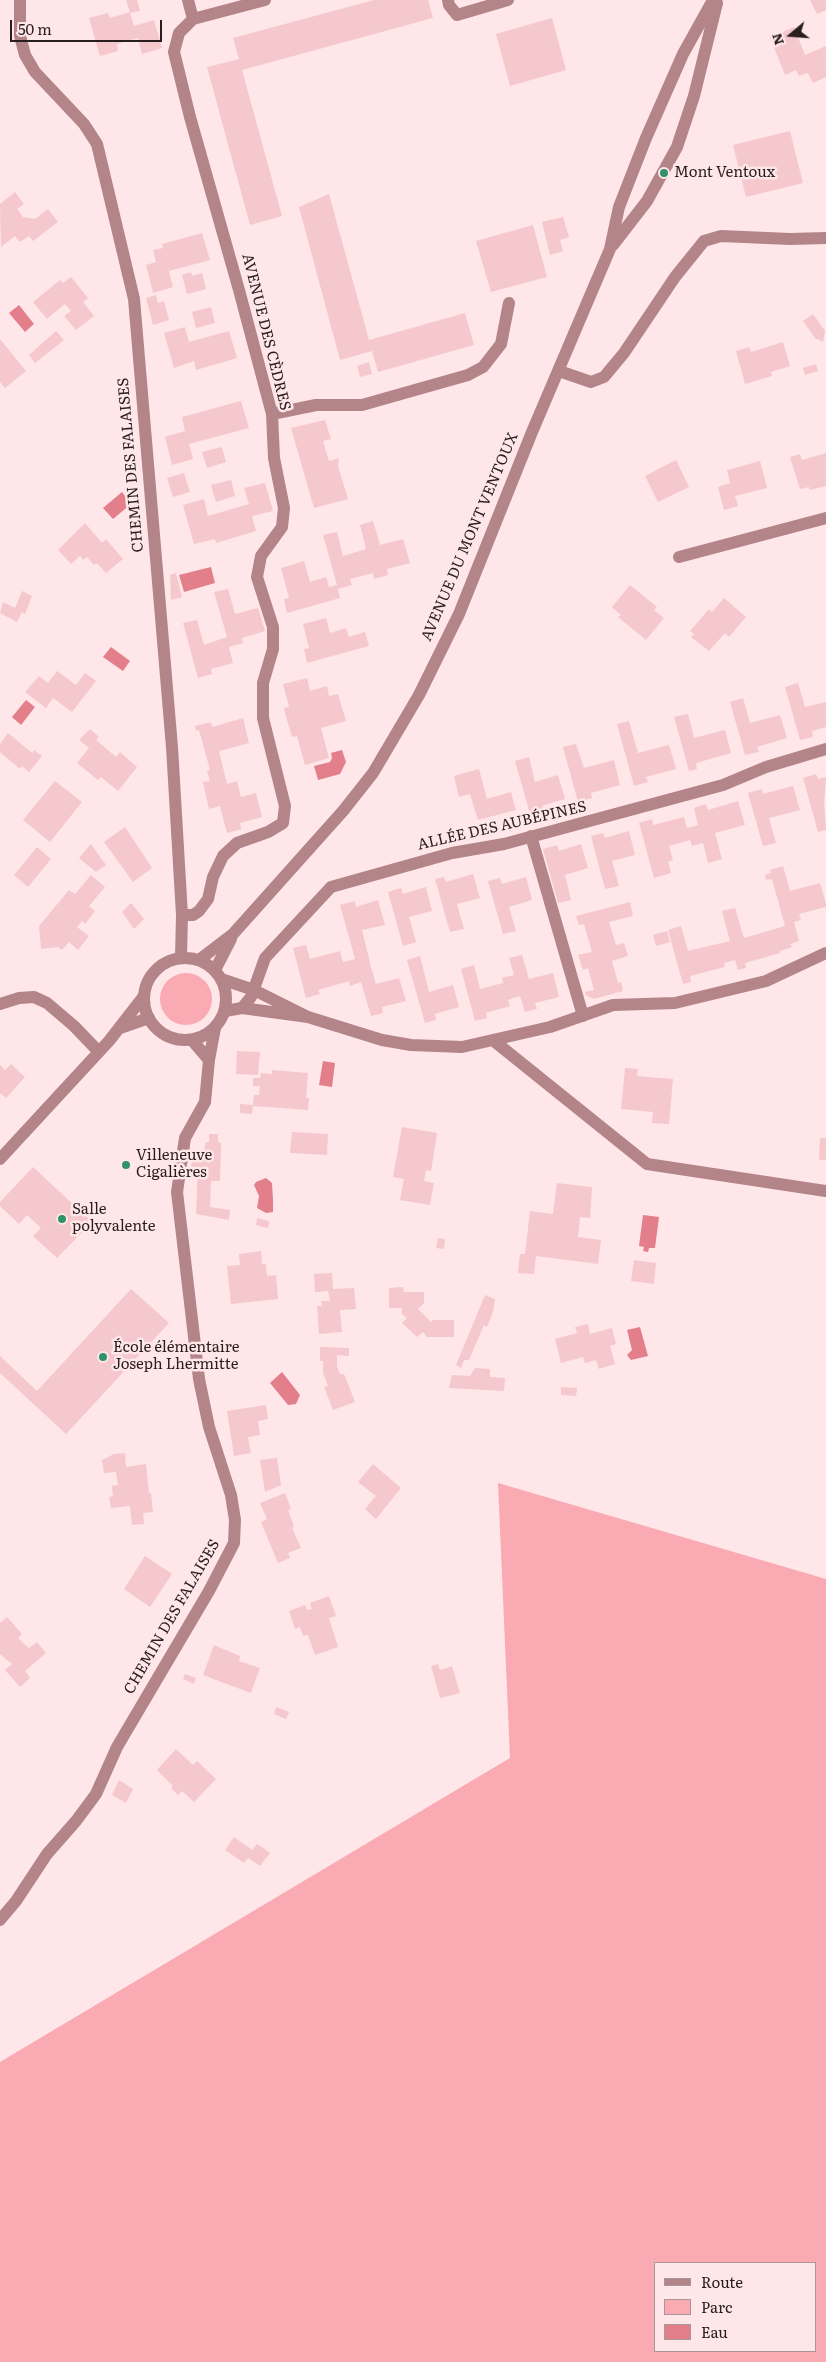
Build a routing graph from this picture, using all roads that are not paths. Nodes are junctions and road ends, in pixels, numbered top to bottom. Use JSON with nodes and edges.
{"nodes":[{"id":1,"x":20,"y":0,"type":"edge"},
{"id":2,"x":188,"y":0,"type":"edge"},
{"id":3,"x":265,"y":0,"type":"edge"},
{"id":4,"x":448,"y":0,"type":"edge"},
{"id":5,"x":508,"y":0,"type":"edge"},
{"id":6,"x":713,"y":0,"type":"edge"},
{"id":7,"x":718,"y":0,"type":"edge"},
{"id":8,"x":193,"y":19,"type":"junction"},
{"id":9,"x":826,"y":238,"type":"edge"},
{"id":10,"x":610,"y":249,"type":"junction"},
{"id":11,"x":509,"y":303,"type":"dead end"},
{"id":12,"x":559,"y":371,"type":"junction"},
{"id":13,"x":272,"y":414,"type":"junction"},
{"id":14,"x":826,"y":518,"type":"edge"},
{"id":15,"x":679,"y":557,"type":"dead end"},
{"id":16,"x":826,"y":749,"type":"edge"},
{"id":17,"x":531,"y":836,"type":"junction"},
{"id":18,"x":182,"y":914,"type":"junction"},
{"id":19,"x":233,"y":934,"type":"junction"},
{"id":20,"x":826,"y":953,"type":"edge"},
{"id":21,"x":181,"y":958,"type":"junction"},
{"id":22,"x":199,"y":960,"type":"junction"},
{"id":23,"x":218,"y":975,"type":"junction"},
{"id":24,"x":254,"y":990,"type":"junction"},
{"id":25,"x":144,"y":996,"type":"junction"},
{"id":26,"x":0,"y":1004,"type":"edge"},
{"id":27,"x":242,"y":1008,"type":"junction"},
{"id":28,"x":225,"y":1011,"type":"junction"},
{"id":29,"x":583,"y":1016,"type":"junction"},
{"id":30,"x":308,"y":1017,"type":"junction"},
{"id":31,"x":149,"y":1018,"type":"junction"},
{"id":32,"x":120,"y":1028,"type":"junction"},
{"id":33,"x":215,"y":1028,"type":"junction"},
{"id":34,"x":192,"y":1040,"type":"junction"},
{"id":35,"x":494,"y":1041,"type":"junction"},
{"id":36,"x":99,"y":1052,"type":"junction"},
{"id":37,"x":209,"y":1060,"type":"junction"},
{"id":38,"x":0,"y":1158,"type":"edge"},
{"id":39,"x":826,"y":1191,"type":"edge"},
{"id":40,"x":0,"y":1920,"type":"edge"}],
"edges":[{"from":1,"to":18,"type":"street","name":"CHEMIN DES FALAISES"},
{"from":2,"to":8,"type":"street"},
{"from":3,"to":8,"type":"street"},
{"from":4,"to":5,"type":"street"},
{"from":6,"to":10,"type":"street","name":"AVENUE DU MONT VENTOUX"},
{"from":7,"to":10,"type":"street","name":"AVENUE DU MONT VENTOUX"},
{"from":8,"to":13,"type":"street","name":"AVENUE DES CÈDRES"},
{"from":9,"to":12,"type":"street"},
{"from":10,"to":12,"type":"street","name":"AVENUE DU MONT VENTOUX"},
{"from":11,"to":13,"type":"street"},
{"from":12,"to":19,"type":"street","name":"AVENUE DU MONT VENTOUX"},
{"from":13,"to":18,"type":"street","name":"AVENUE DES CÈDRES"},
{"from":14,"to":15,"type":"street"},
{"from":16,"to":17,"type":"street","name":"ALLÉE DES AUBÉPINES"},
{"from":17,"to":24,"type":"street","name":"ALLÉE DES AUBÉPINES"},
{"from":17,"to":29,"type":"street"},
{"from":18,"to":21,"type":"street","name":"CHEMIN DES FALAISES"},
{"from":19,"to":22,"type":"street","name":"AVENUE DU MONT VENTOUX"},
{"from":19,"to":23,"type":"street","name":"AVENUE DU MONT VENTOUX"},
{"from":20,"to":29,"type":"street"},
{"from":21,"to":22,"type":"street"},
{"from":21,"to":25,"type":"street"},
{"from":22,"to":23,"type":"street"},
{"from":23,"to":24,"type":"street"},
{"from":23,"to":28,"type":"street"},
{"from":24,"to":27,"type":"street","name":"ALLÉE DES AUBÉPINES"},
{"from":24,"to":30,"type":"street"},
{"from":25,"to":31,"type":"street"},
{"from":25,"to":32,"type":"street"},
{"from":26,"to":36,"type":"street"},
{"from":27,"to":28,"type":"street"},
{"from":27,"to":30,"type":"street"},
{"from":28,"to":33,"type":"street"},
{"from":29,"to":35,"type":"street"},
{"from":30,"to":35,"type":"street"},
{"from":31,"to":32,"type":"street"},
{"from":31,"to":34,"type":"street"},
{"from":32,"to":36,"type":"street"},
{"from":33,"to":34,"type":"street"},
{"from":33,"to":37,"type":"street","name":"CHEMIN DES FALAISES"},
{"from":34,"to":37,"type":"street"},
{"from":35,"to":39,"type":"street"},
{"from":36,"to":38,"type":"street"},
{"from":37,"to":40,"type":"street","name":"CHEMIN DES FALAISES"}]}
